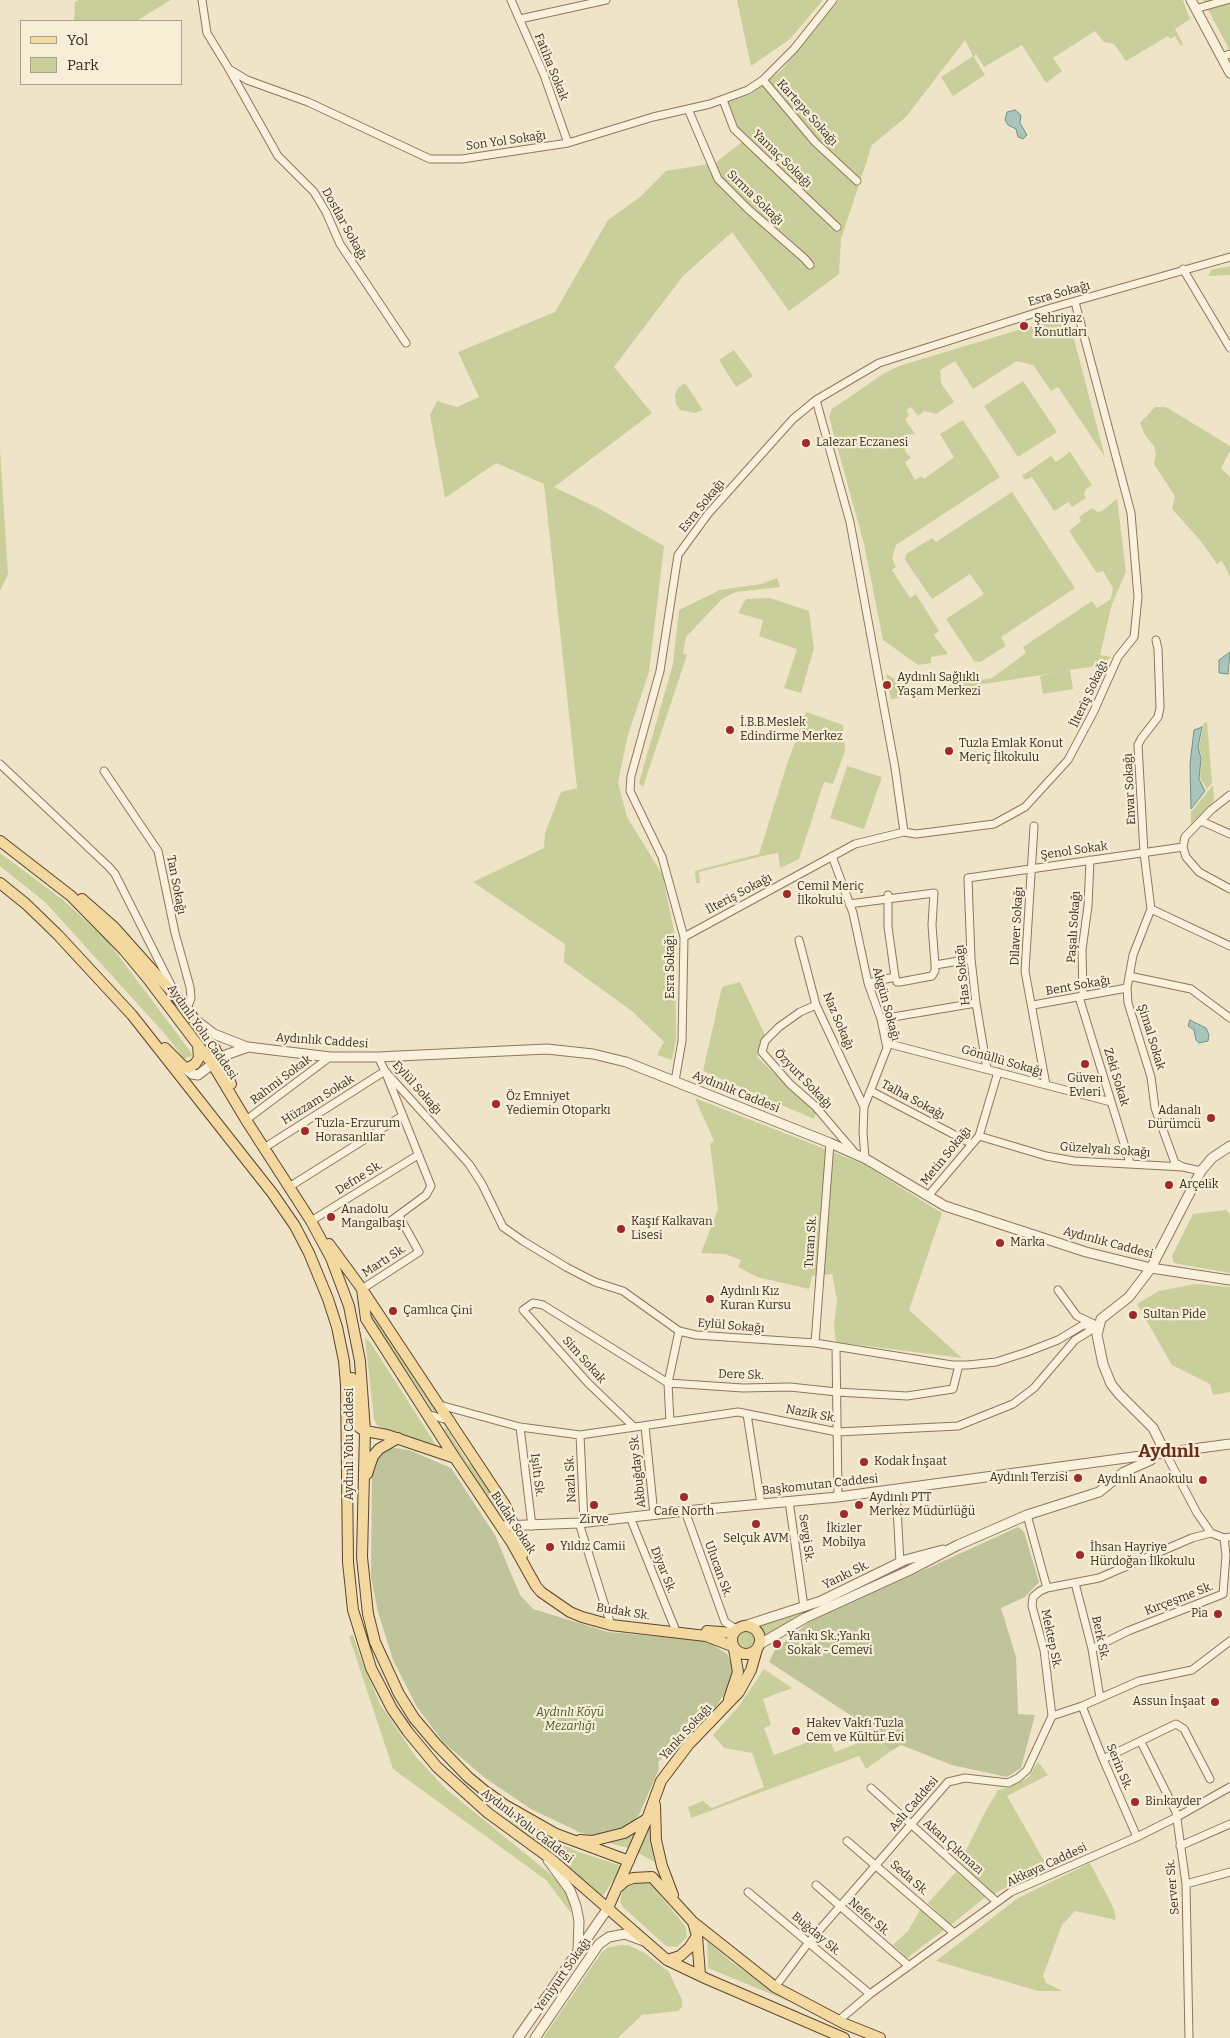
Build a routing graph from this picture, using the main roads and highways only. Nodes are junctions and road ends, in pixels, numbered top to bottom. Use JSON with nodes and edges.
{"nodes":[{"id":1,"x":0,"y":841,"type":"edge"},
{"id":2,"x":50,"y":878,"type":"junction"},
{"id":3,"x":0,"y":883,"type":"edge"},
{"id":4,"x":132,"y":1015,"type":"junction"},
{"id":5,"x":198,"y":1045,"type":"junction"},
{"id":6,"x":220,"y":1061,"type":"junction"},
{"id":7,"x":311,"y":1221,"type":"junction"},
{"id":8,"x":362,"y":1288,"type":"junction"},
{"id":9,"x":337,"y":1327,"type":"junction"},
{"id":10,"x":365,"y":1431,"type":"junction"},
{"id":11,"x":398,"y":1438,"type":"junction"},
{"id":12,"x":454,"y":1458,"type":"junction"},
{"id":13,"x":363,"y":1492,"type":"junction"},
{"id":14,"x":527,"y":1568,"type":"junction"},
{"id":15,"x":738,"y":1629,"type":"junction"},
{"id":16,"x":676,"y":1631,"type":"junction"},
{"id":17,"x":758,"y":1646,"type":"junction"},
{"id":18,"x":733,"y":1648,"type":"junction"},
{"id":19,"x":724,"y":1709,"type":"junction"},
{"id":20,"x":654,"y":1799,"type":"junction"},
{"id":21,"x":647,"y":1820,"type":"junction"},
{"id":22,"x":570,"y":1840,"type":"junction"},
{"id":23,"x":629,"y":1861,"type":"junction"},
{"id":24,"x":617,"y":1888,"type":"junction"},
{"id":25,"x":676,"y":1900,"type":"junction"},
{"id":26,"x":608,"y":1908,"type":"junction"},
{"id":27,"x":693,"y":1922,"type":"junction"},
{"id":28,"x":697,"y":1936,"type":"junction"},
{"id":29,"x":668,"y":1960,"type":"junction"},
{"id":30,"x":700,"y":1975,"type":"junction"},
{"id":31,"x":844,"y":2038,"type":"edge"},
{"id":32,"x":880,"y":2038,"type":"edge"}],
"edges":[{"from":1,"to":2,"type":"main road","name":"Aydınlı Yolu Caddesi"},
{"from":2,"to":5,"type":"main road","name":"Aydınlı Yolu Caddesi"},
{"from":2,"to":6,"type":"main road"},
{"from":3,"to":4,"type":"main road","name":"Aydınlı Yolu Caddesi"},
{"from":4,"to":5,"type":"main road"},
{"from":4,"to":9,"type":"main road","name":"Aydınlı Yolu Caddesi"},
{"from":5,"to":6,"type":"main road","name":"Aydınlı Yolu Caddesi"},
{"from":6,"to":7,"type":"main road","name":"Aydınlı Yolu Caddesi"},
{"from":7,"to":8,"type":"main road","name":"Budak Sokak"},
{"from":7,"to":10,"type":"main road","name":"Aydınlı Yolu Caddesi"},
{"from":8,"to":12,"type":"main road","name":"Budak Sokak"},
{"from":8,"to":14,"type":"main road","name":"Budak Sokak"},
{"from":9,"to":10,"type":"main road"},
{"from":9,"to":26,"type":"main road","name":"Aydınlı Yolu Caddesi"},
{"from":10,"to":11,"type":"main road"},
{"from":10,"to":13,"type":"main road","name":"Aydınlı Yolu Caddesi"},
{"from":11,"to":12,"type":"main road"},
{"from":11,"to":13,"type":"main road"},
{"from":12,"to":14,"type":"main road","name":"Budak Sokak"},
{"from":13,"to":22,"type":"main road","name":"Aydınlı Yolu Caddesi"},
{"from":14,"to":16,"type":"main road","name":"Budak Sk."},
{"from":15,"to":16,"type":"main road"},
{"from":15,"to":17,"type":"main road"},
{"from":15,"to":18,"type":"main road"},
{"from":16,"to":18,"type":"main road"},
{"from":17,"to":18,"type":"main road"},
{"from":17,"to":19,"type":"main road","name":"Yankı Sokağı"},
{"from":18,"to":19,"type":"main road","name":"Yankı Sokağı"},
{"from":19,"to":20,"type":"main road","name":"Yankı Sokağı"},
{"from":20,"to":21,"type":"main road","name":"Yankı Sokağı"},
{"from":20,"to":25,"type":"main road","name":"Yankı Sokağı"},
{"from":21,"to":22,"type":"main road"},
{"from":21,"to":23,"type":"main road","name":"Yankı Sokağı"},
{"from":22,"to":23,"type":"main road","name":"Aydınlı Yolu Caddesi"},
{"from":23,"to":24,"type":"main road"},
{"from":24,"to":25,"type":"main road"},
{"from":24,"to":26,"type":"main road"},
{"from":25,"to":27,"type":"main road"},
{"from":26,"to":29,"type":"main road","name":"Aydınlı Yolu Caddesi"},
{"from":27,"to":28,"type":"main road"},
{"from":27,"to":32,"type":"main road"},
{"from":28,"to":29,"type":"main road"},
{"from":28,"to":30,"type":"main road"},
{"from":29,"to":30,"type":"main road","name":"Aydınlı Yolu Caddesi"},
{"from":30,"to":31,"type":"main road","name":"Aydınlı Yolu Caddesi"}]}
